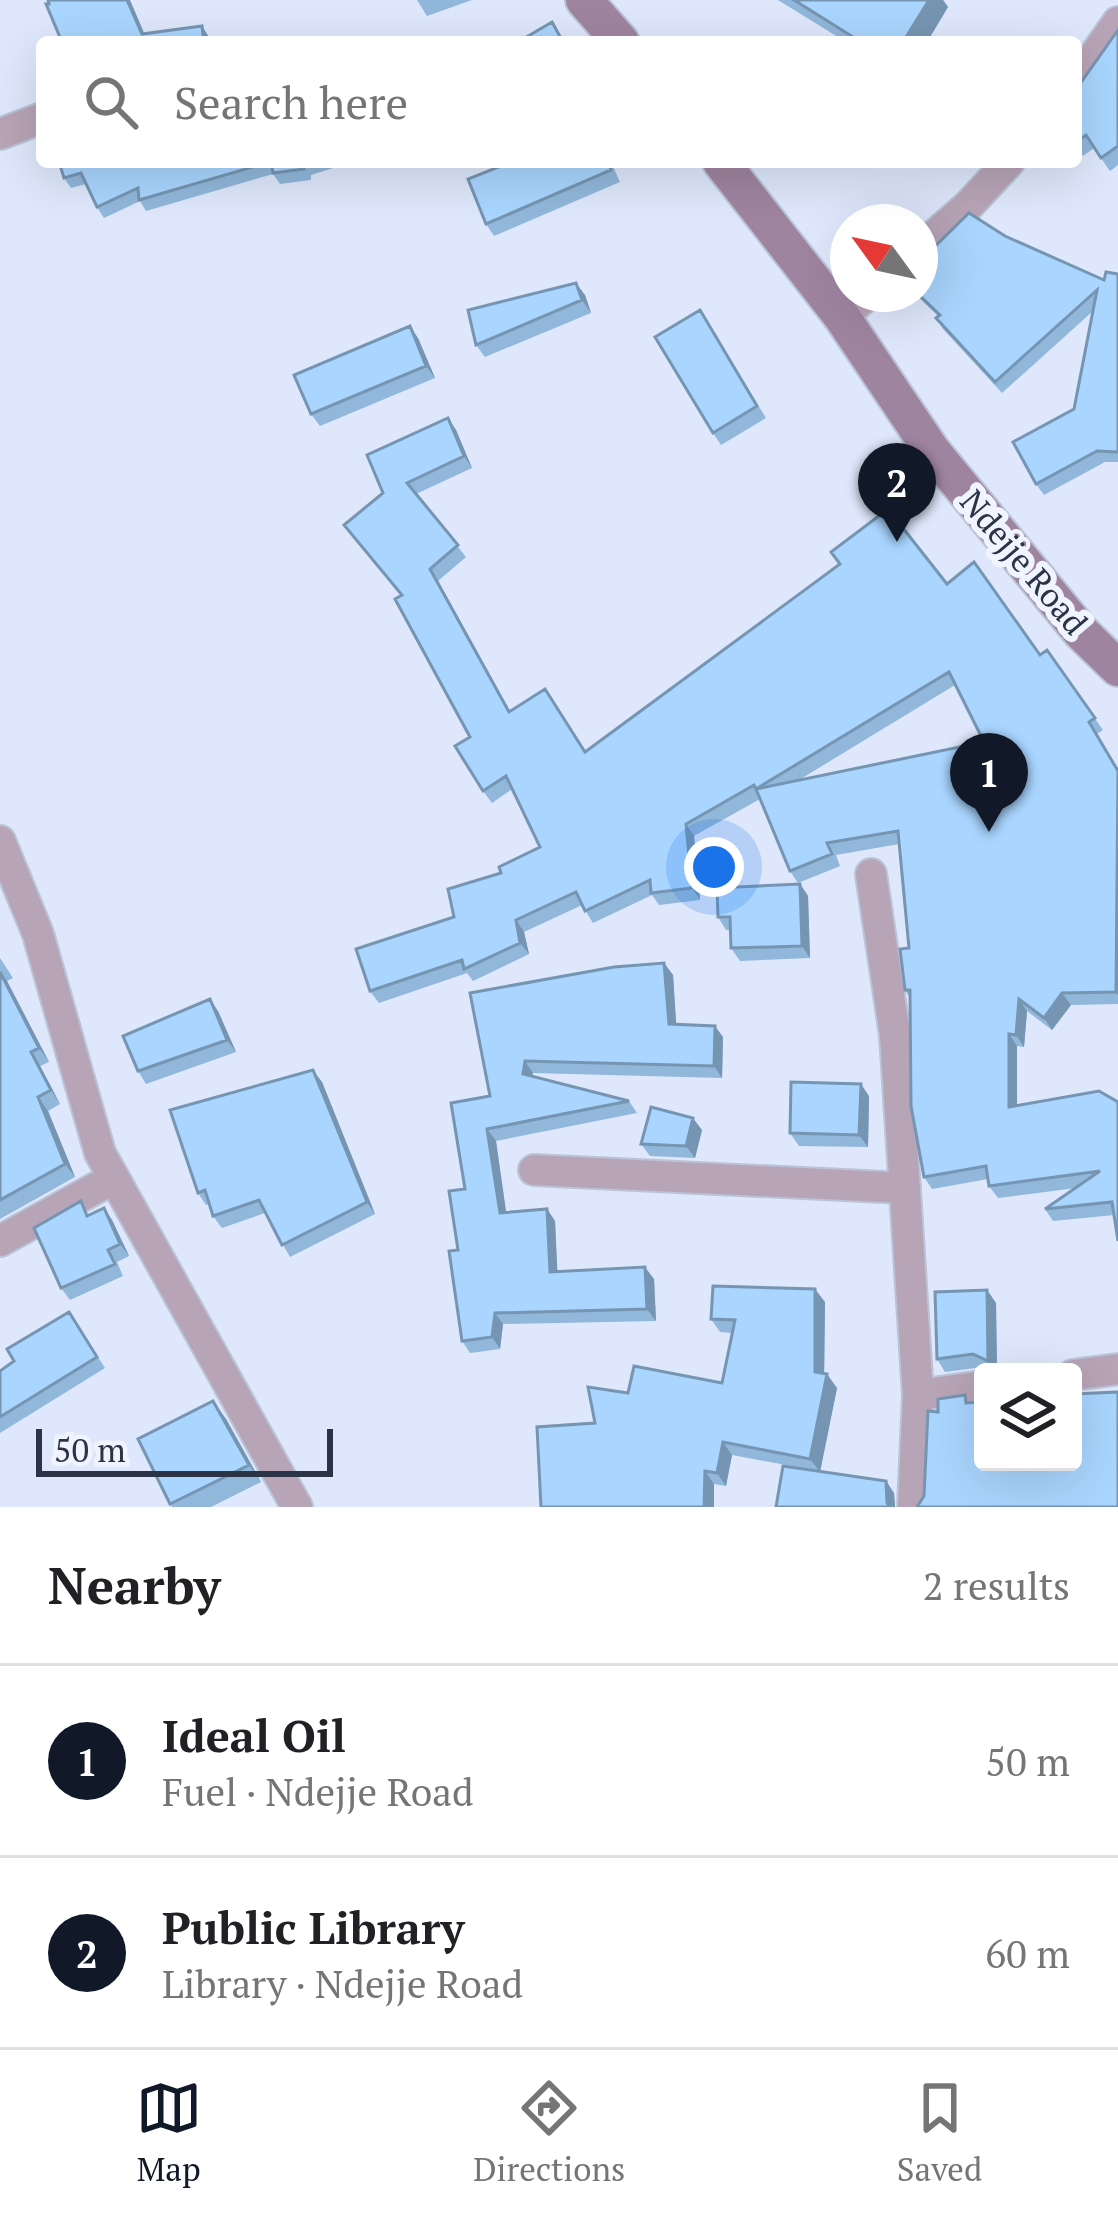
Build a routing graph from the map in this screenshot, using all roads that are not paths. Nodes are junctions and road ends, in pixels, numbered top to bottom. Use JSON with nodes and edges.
{"nodes":[{"id":1,"x":584,"y":0,"type":"edge"},
{"id":2,"x":1118,"y":22,"type":"edge"},
{"id":3,"x":616,"y":36,"type":"edge"},
{"id":4,"x":1082,"y":73,"type":"edge"},
{"id":5,"x":36,"y":120,"type":"edge"},
{"id":6,"x":0,"y":134,"type":"edge"},
{"id":7,"x":727,"y":168,"type":"edge"},
{"id":8,"x":1003,"y":168,"type":"edge"},
{"id":9,"x":938,"y":232,"type":"edge"},
{"id":10,"x":830,"y":278,"type":"edge"},
{"id":11,"x":859,"y":312,"type":"edge"},
{"id":12,"x":1118,"y":668,"type":"edge"},
{"id":13,"x":0,"y":841,"type":"edge"},
{"id":14,"x":872,"y":874,"type":"dead end"},
{"id":15,"x":534,"y":1170,"type":"dead end"},
{"id":16,"x":114,"y":1178,"type":"junction"},
{"id":17,"x":905,"y":1188,"type":"junction"},
{"id":18,"x":0,"y":1241,"type":"edge"},
{"id":19,"x":1118,"y":1369,"type":"edge"},
{"id":20,"x":1082,"y":1374,"type":"edge"},
{"id":21,"x":974,"y":1387,"type":"edge"},
{"id":22,"x":918,"y":1395,"type":"junction"},
{"id":23,"x":297,"y":1507,"type":"edge"},
{"id":24,"x":914,"y":1507,"type":"edge"}],
"edges":[{"from":1,"to":3,"type":"street"},
{"from":2,"to":4,"type":"street"},
{"from":5,"to":6,"type":"street"},
{"from":7,"to":10,"type":"street","name":"Ndejje Road"},
{"from":8,"to":9,"type":"street"},
{"from":11,"to":12,"type":"street","name":"Ndejje Road"},
{"from":13,"to":16,"type":"street"},
{"from":14,"to":17,"type":"street"},
{"from":15,"to":17,"type":"street"},
{"from":16,"to":18,"type":"street"},
{"from":16,"to":23,"type":"street"},
{"from":17,"to":22,"type":"street"},
{"from":19,"to":20,"type":"street"},
{"from":21,"to":22,"type":"street"},
{"from":22,"to":24,"type":"street"}]}
